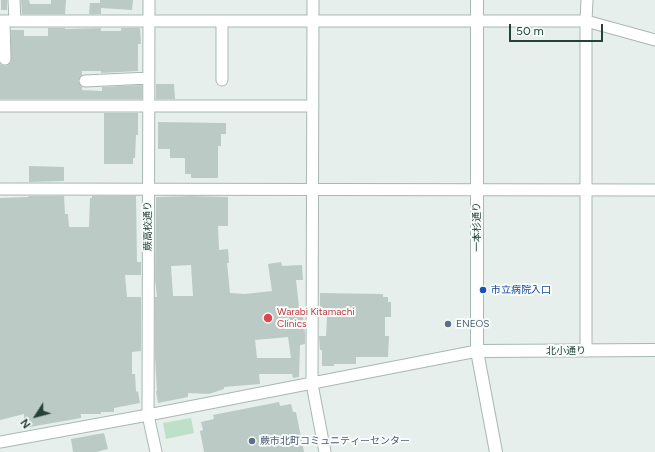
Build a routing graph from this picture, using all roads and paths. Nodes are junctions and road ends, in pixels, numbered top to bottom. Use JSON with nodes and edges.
{"nodes":[{"id":1,"x":14,"y":0,"type":"edge"},
{"id":2,"x":149,"y":0,"type":"edge"},
{"id":3,"x":313,"y":0,"type":"edge"},
{"id":4,"x":477,"y":0,"type":"edge"},
{"id":5,"x":587,"y":0,"type":"edge"},
{"id":6,"x":6,"y":21,"type":"edge"},
{"id":7,"x":149,"y":21,"type":"junction"},
{"id":8,"x":222,"y":21,"type":"junction"},
{"id":9,"x":313,"y":21,"type":"junction"},
{"id":10,"x":586,"y":21,"type":"junction"},
{"id":11,"x":477,"y":22,"type":"junction"},
{"id":12,"x":655,"y":40,"type":"edge"},
{"id":13,"x":5,"y":59,"type":"dead end"},
{"id":14,"x":149,"y":78,"type":"junction"},
{"id":15,"x":222,"y":80,"type":"dead end"},
{"id":16,"x":86,"y":81,"type":"dead end"},
{"id":17,"x":0,"y":106,"type":"edge"},
{"id":18,"x":149,"y":106,"type":"junction"},
{"id":19,"x":313,"y":106,"type":"junction"},
{"id":20,"x":148,"y":188,"type":"junction"},
{"id":21,"x":0,"y":189,"type":"edge"},
{"id":22,"x":312,"y":189,"type":"junction"},
{"id":23,"x":478,"y":189,"type":"junction"},
{"id":24,"x":587,"y":189,"type":"junction"},
{"id":25,"x":655,"y":190,"type":"edge"},
{"id":26,"x":655,"y":350,"type":"edge"},
{"id":27,"x":586,"y":351,"type":"junction"},
{"id":28,"x":477,"y":352,"type":"junction"},
{"id":29,"x":312,"y":384,"type":"junction"},
{"id":30,"x":148,"y":415,"type":"junction"},
{"id":31,"x":0,"y":442,"type":"edge"},
{"id":32,"x":156,"y":452,"type":"edge"},
{"id":33,"x":325,"y":452,"type":"edge"},
{"id":34,"x":496,"y":452,"type":"edge"}],
"edges":[{"from":1,"to":6,"type":"street"},
{"from":2,"to":7,"type":"street","name":"蕨高校通り"},
{"from":3,"to":9,"type":"street"},
{"from":4,"to":11,"type":"street","name":"一本杉通り"},
{"from":5,"to":10,"type":"street"},
{"from":6,"to":7,"type":"street"},
{"from":6,"to":13,"type":"street"},
{"from":7,"to":8,"type":"street"},
{"from":7,"to":14,"type":"street","name":"蕨高校通り"},
{"from":8,"to":9,"type":"street"},
{"from":8,"to":15,"type":"street"},
{"from":9,"to":11,"type":"street"},
{"from":9,"to":19,"type":"street"},
{"from":10,"to":11,"type":"street"},
{"from":10,"to":12,"type":"street"},
{"from":10,"to":24,"type":"street"},
{"from":11,"to":23,"type":"street","name":"一本杉通り"},
{"from":14,"to":16,"type":"street"},
{"from":14,"to":18,"type":"street","name":"蕨高校通り"},
{"from":17,"to":18,"type":"street"},
{"from":18,"to":19,"type":"street"},
{"from":18,"to":20,"type":"street","name":"蕨高校通り"},
{"from":19,"to":22,"type":"street"},
{"from":20,"to":21,"type":"street"},
{"from":20,"to":22,"type":"street"},
{"from":20,"to":30,"type":"street","name":"蕨高校通り"},
{"from":22,"to":23,"type":"street"},
{"from":22,"to":29,"type":"street"},
{"from":23,"to":24,"type":"street"},
{"from":23,"to":28,"type":"street","name":"一本杉通り"},
{"from":24,"to":25,"type":"street"},
{"from":24,"to":27,"type":"street"},
{"from":26,"to":27,"type":"street","name":"北小通り"},
{"from":27,"to":28,"type":"street","name":"北小通り"},
{"from":28,"to":29,"type":"street"},
{"from":28,"to":34,"type":"street","name":"一本杉通り"},
{"from":29,"to":30,"type":"street"},
{"from":29,"to":33,"type":"street"},
{"from":30,"to":31,"type":"street"},
{"from":30,"to":32,"type":"street","name":"蕨高校通り"}]}
